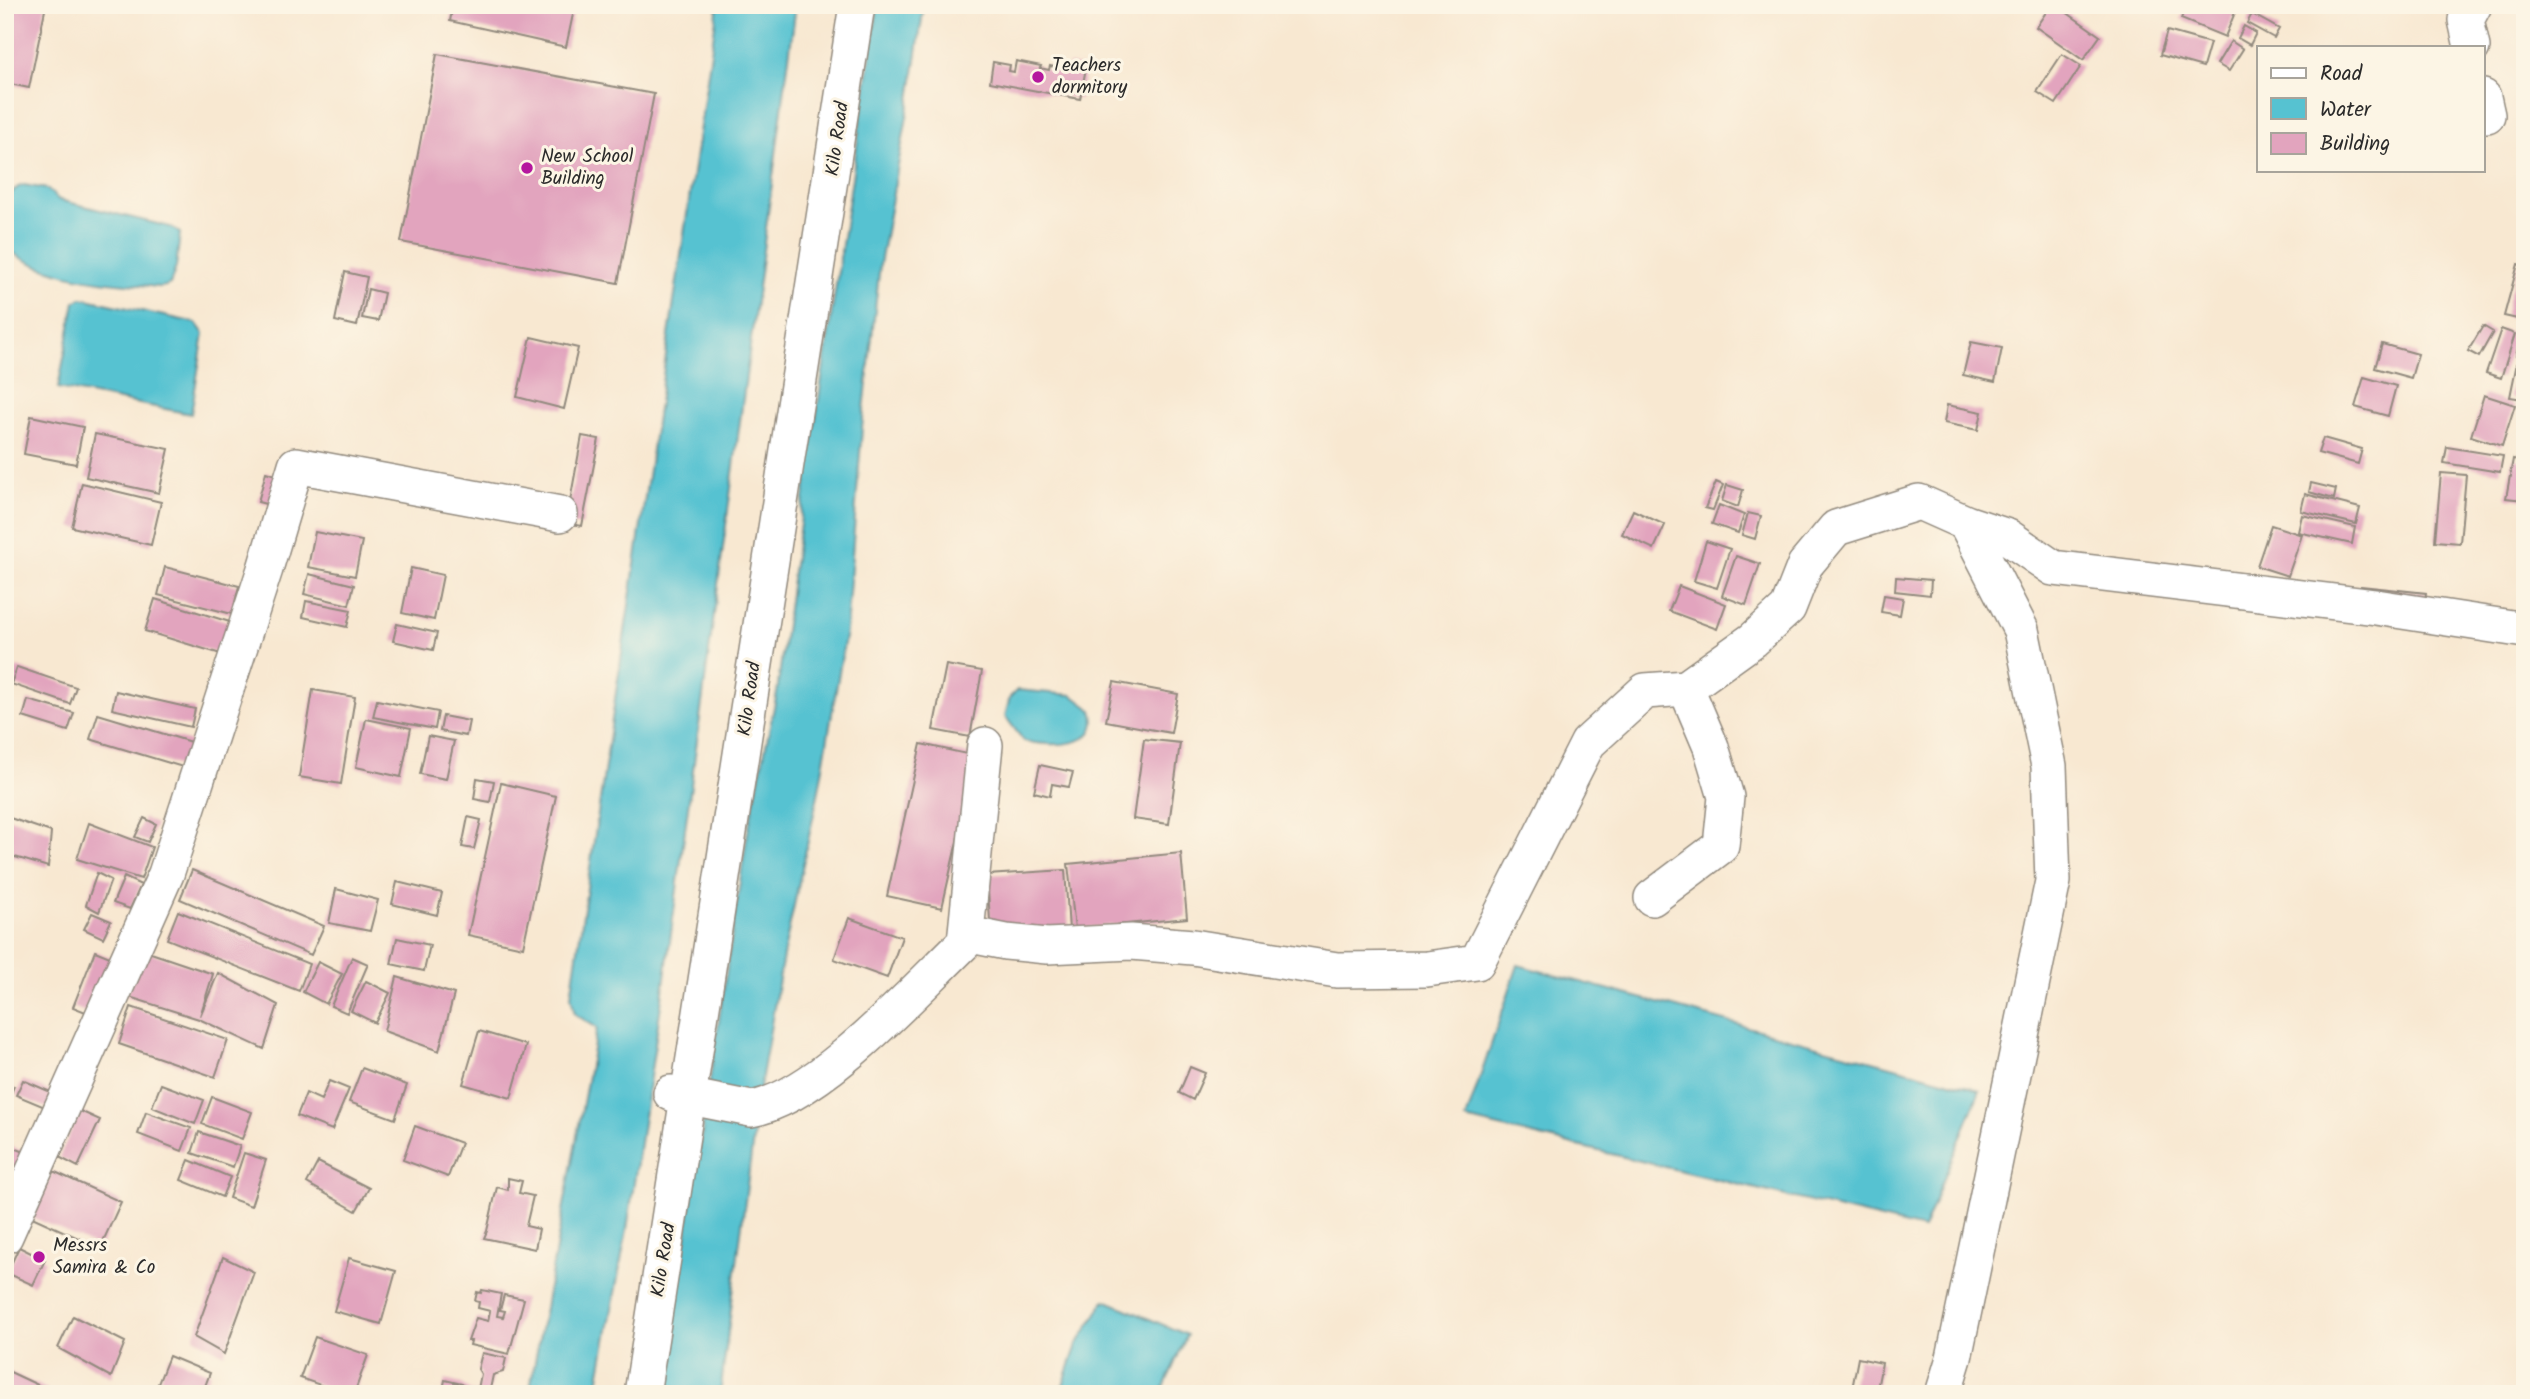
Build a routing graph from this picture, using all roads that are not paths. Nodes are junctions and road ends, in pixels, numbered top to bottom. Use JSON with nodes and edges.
{"nodes":[{"id":1,"x":837,"y":5,"type":"edge"},
{"id":2,"x":858,"y":5,"type":"edge"},
{"id":3,"x":2474,"y":5,"type":"edge"},
{"id":4,"x":2472,"y":46,"type":"edge"},
{"id":5,"x":560,"y":514,"type":"dead end"},
{"id":6,"x":1966,"y":523,"type":"junction"},
{"id":7,"x":2525,"y":629,"type":"edge"},
{"id":8,"x":1686,"y":688,"type":"junction"},
{"id":9,"x":985,"y":745,"type":"dead end"},
{"id":10,"x":1652,"y":898,"type":"dead end"},
{"id":11,"x":966,"y":934,"type":"junction"},
{"id":12,"x":680,"y":1095,"type":"junction"},
{"id":13,"x":5,"y":1236,"type":"edge"},
{"id":14,"x":624,"y":1394,"type":"edge"},
{"id":15,"x":642,"y":1394,"type":"edge"},
{"id":16,"x":1943,"y":1394,"type":"edge"}],
"edges":[{"from":1,"to":12,"type":"street","name":"Kilo Road"},
{"from":2,"to":12,"type":"street","name":"Kilo Road"},
{"from":3,"to":4,"type":"street"},
{"from":5,"to":13,"type":"street"},
{"from":6,"to":7,"type":"street"},
{"from":6,"to":8,"type":"street"},
{"from":6,"to":16,"type":"street"},
{"from":8,"to":10,"type":"street"},
{"from":8,"to":11,"type":"street"},
{"from":9,"to":11,"type":"street"},
{"from":11,"to":12,"type":"street"},
{"from":12,"to":14,"type":"street","name":"Kilo Road"},
{"from":12,"to":15,"type":"street","name":"Kilo Road"}]}
